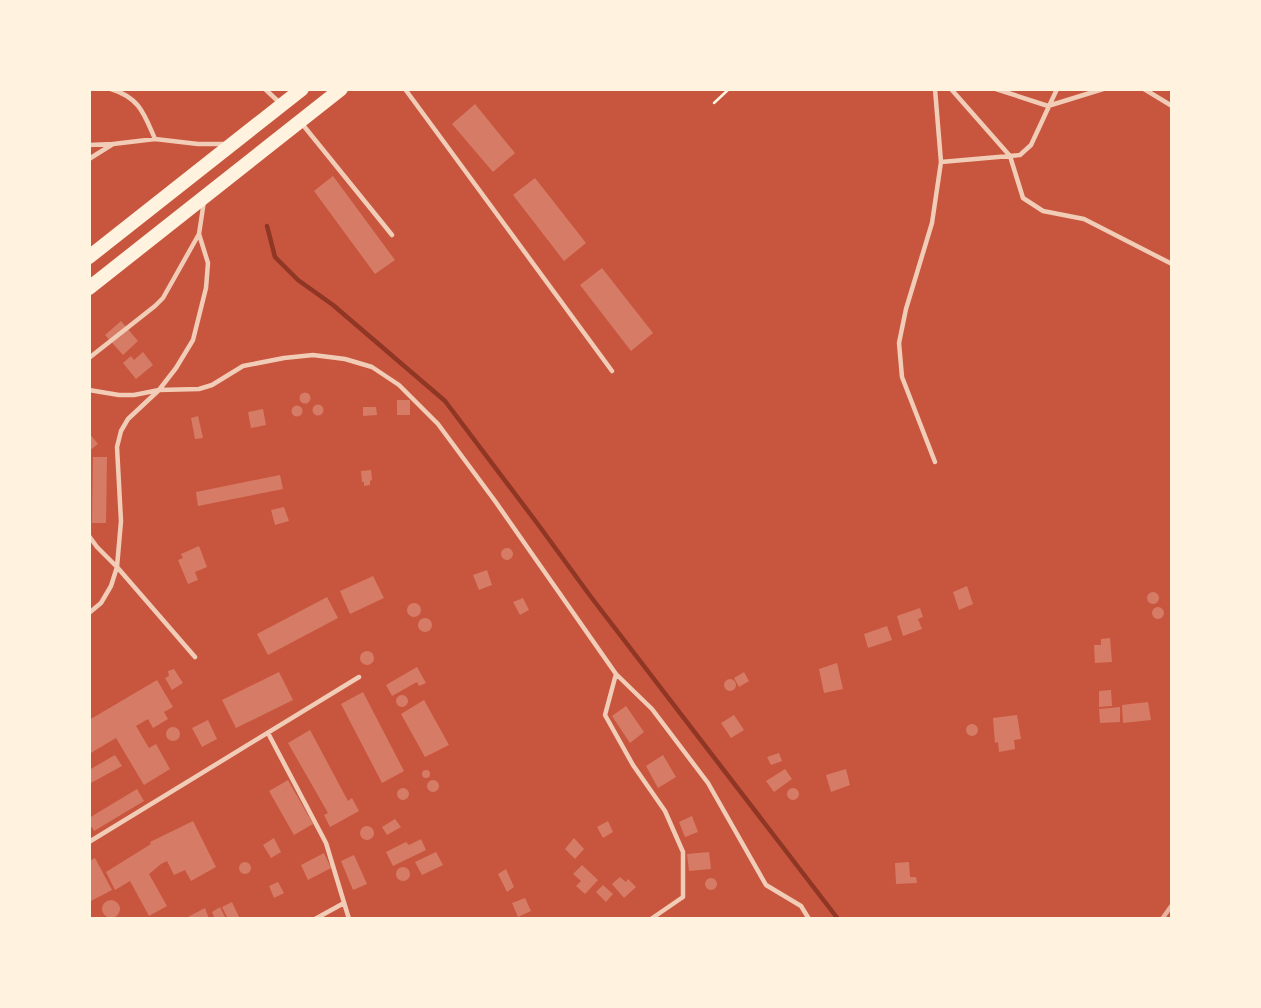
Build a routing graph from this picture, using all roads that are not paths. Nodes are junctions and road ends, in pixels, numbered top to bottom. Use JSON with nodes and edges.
{"nodes":[{"id":1,"x":111,"y":89,"type":"edge"},
{"id":2,"x":265,"y":89,"type":"edge"},
{"id":3,"x":302,"y":89,"type":"edge"},
{"id":4,"x":341,"y":89,"type":"edge"},
{"id":5,"x":405,"y":89,"type":"edge"},
{"id":6,"x":935,"y":89,"type":"edge"},
{"id":7,"x":951,"y":89,"type":"edge"},
{"id":8,"x":996,"y":89,"type":"edge"},
{"id":9,"x":1056,"y":89,"type":"edge"},
{"id":10,"x":1102,"y":89,"type":"edge"},
{"id":11,"x":1144,"y":89,"type":"edge"},
{"id":12,"x":282,"y":105,"type":"junction"},
{"id":13,"x":1048,"y":106,"type":"junction"},
{"id":14,"x":1172,"y":106,"type":"edge"},
{"id":15,"x":300,"y":121,"type":"junction"},
{"id":16,"x":155,"y":139,"type":"junction"},
{"id":17,"x":114,"y":144,"type":"junction"},
{"id":18,"x":89,"y":145,"type":"edge"},
{"id":19,"x":227,"y":148,"type":"junction"},
{"id":20,"x":1010,"y":156,"type":"junction"},
{"id":21,"x":89,"y":159,"type":"edge"},
{"id":22,"x":941,"y":162,"type":"junction"},
{"id":23,"x":237,"y":171,"type":"junction"},
{"id":24,"x":205,"y":196,"type":"junction"},
{"id":25,"x":199,"y":234,"type":"junction"},
{"id":26,"x":392,"y":235,"type":"dead end"},
{"id":27,"x":89,"y":257,"type":"edge"},
{"id":28,"x":1172,"y":264,"type":"edge"},
{"id":29,"x":89,"y":288,"type":"edge"},
{"id":30,"x":89,"y":358,"type":"edge"},
{"id":31,"x":612,"y":371,"type":"dead end"},
{"id":32,"x":89,"y":390,"type":"edge"},
{"id":33,"x":159,"y":390,"type":"junction"},
{"id":34,"x":935,"y":462,"type":"dead end"},
{"id":35,"x":89,"y":536,"type":"edge"},
{"id":36,"x":117,"y":567,"type":"junction"},
{"id":37,"x":89,"y":613,"type":"edge"},
{"id":38,"x":195,"y":657,"type":"dead end"},
{"id":39,"x":616,"y":674,"type":"junction"},
{"id":40,"x":359,"y":677,"type":"dead end"},
{"id":41,"x":268,"y":733,"type":"junction"},
{"id":42,"x":89,"y":842,"type":"edge"},
{"id":43,"x":344,"y":903,"type":"junction"},
{"id":44,"x":315,"y":919,"type":"edge"},
{"id":45,"x":349,"y":919,"type":"edge"},
{"id":46,"x":651,"y":919,"type":"edge"},
{"id":47,"x":809,"y":919,"type":"edge"}],
"edges":[{"from":1,"to":16,"type":"lane"},
{"from":2,"to":12,"type":"lane"},
{"from":3,"to":12,"type":"highway"},
{"from":4,"to":15,"type":"highway"},
{"from":5,"to":31,"type":"lane"},
{"from":6,"to":22,"type":"lane"},
{"from":7,"to":20,"type":"lane"},
{"from":8,"to":13,"type":"lane"},
{"from":9,"to":13,"type":"lane"},
{"from":10,"to":13,"type":"lane"},
{"from":11,"to":14,"type":"lane"},
{"from":12,"to":19,"type":"highway"},
{"from":13,"to":20,"type":"lane"},
{"from":15,"to":23,"type":"highway"},
{"from":15,"to":26,"type":"lane"},
{"from":16,"to":17,"type":"lane"},
{"from":16,"to":19,"type":"lane"},
{"from":17,"to":18,"type":"lane"},
{"from":17,"to":21,"type":"lane"},
{"from":19,"to":23,"type":"highway"},
{"from":19,"to":27,"type":"highway"},
{"from":20,"to":22,"type":"lane"},
{"from":20,"to":28,"type":"lane"},
{"from":22,"to":34,"type":"lane"},
{"from":23,"to":24,"type":"highway"},
{"from":24,"to":25,"type":"lane"},
{"from":24,"to":29,"type":"highway"},
{"from":25,"to":30,"type":"lane"},
{"from":25,"to":33,"type":"lane"},
{"from":32,"to":33,"type":"lane"},
{"from":33,"to":36,"type":"lane"},
{"from":33,"to":39,"type":"lane"},
{"from":35,"to":36,"type":"lane"},
{"from":36,"to":37,"type":"lane"},
{"from":36,"to":38,"type":"lane"},
{"from":39,"to":46,"type":"lane"},
{"from":39,"to":47,"type":"lane"},
{"from":40,"to":41,"type":"lane"},
{"from":41,"to":42,"type":"lane"},
{"from":41,"to":43,"type":"lane"},
{"from":43,"to":44,"type":"lane"},
{"from":43,"to":45,"type":"lane"}]}
